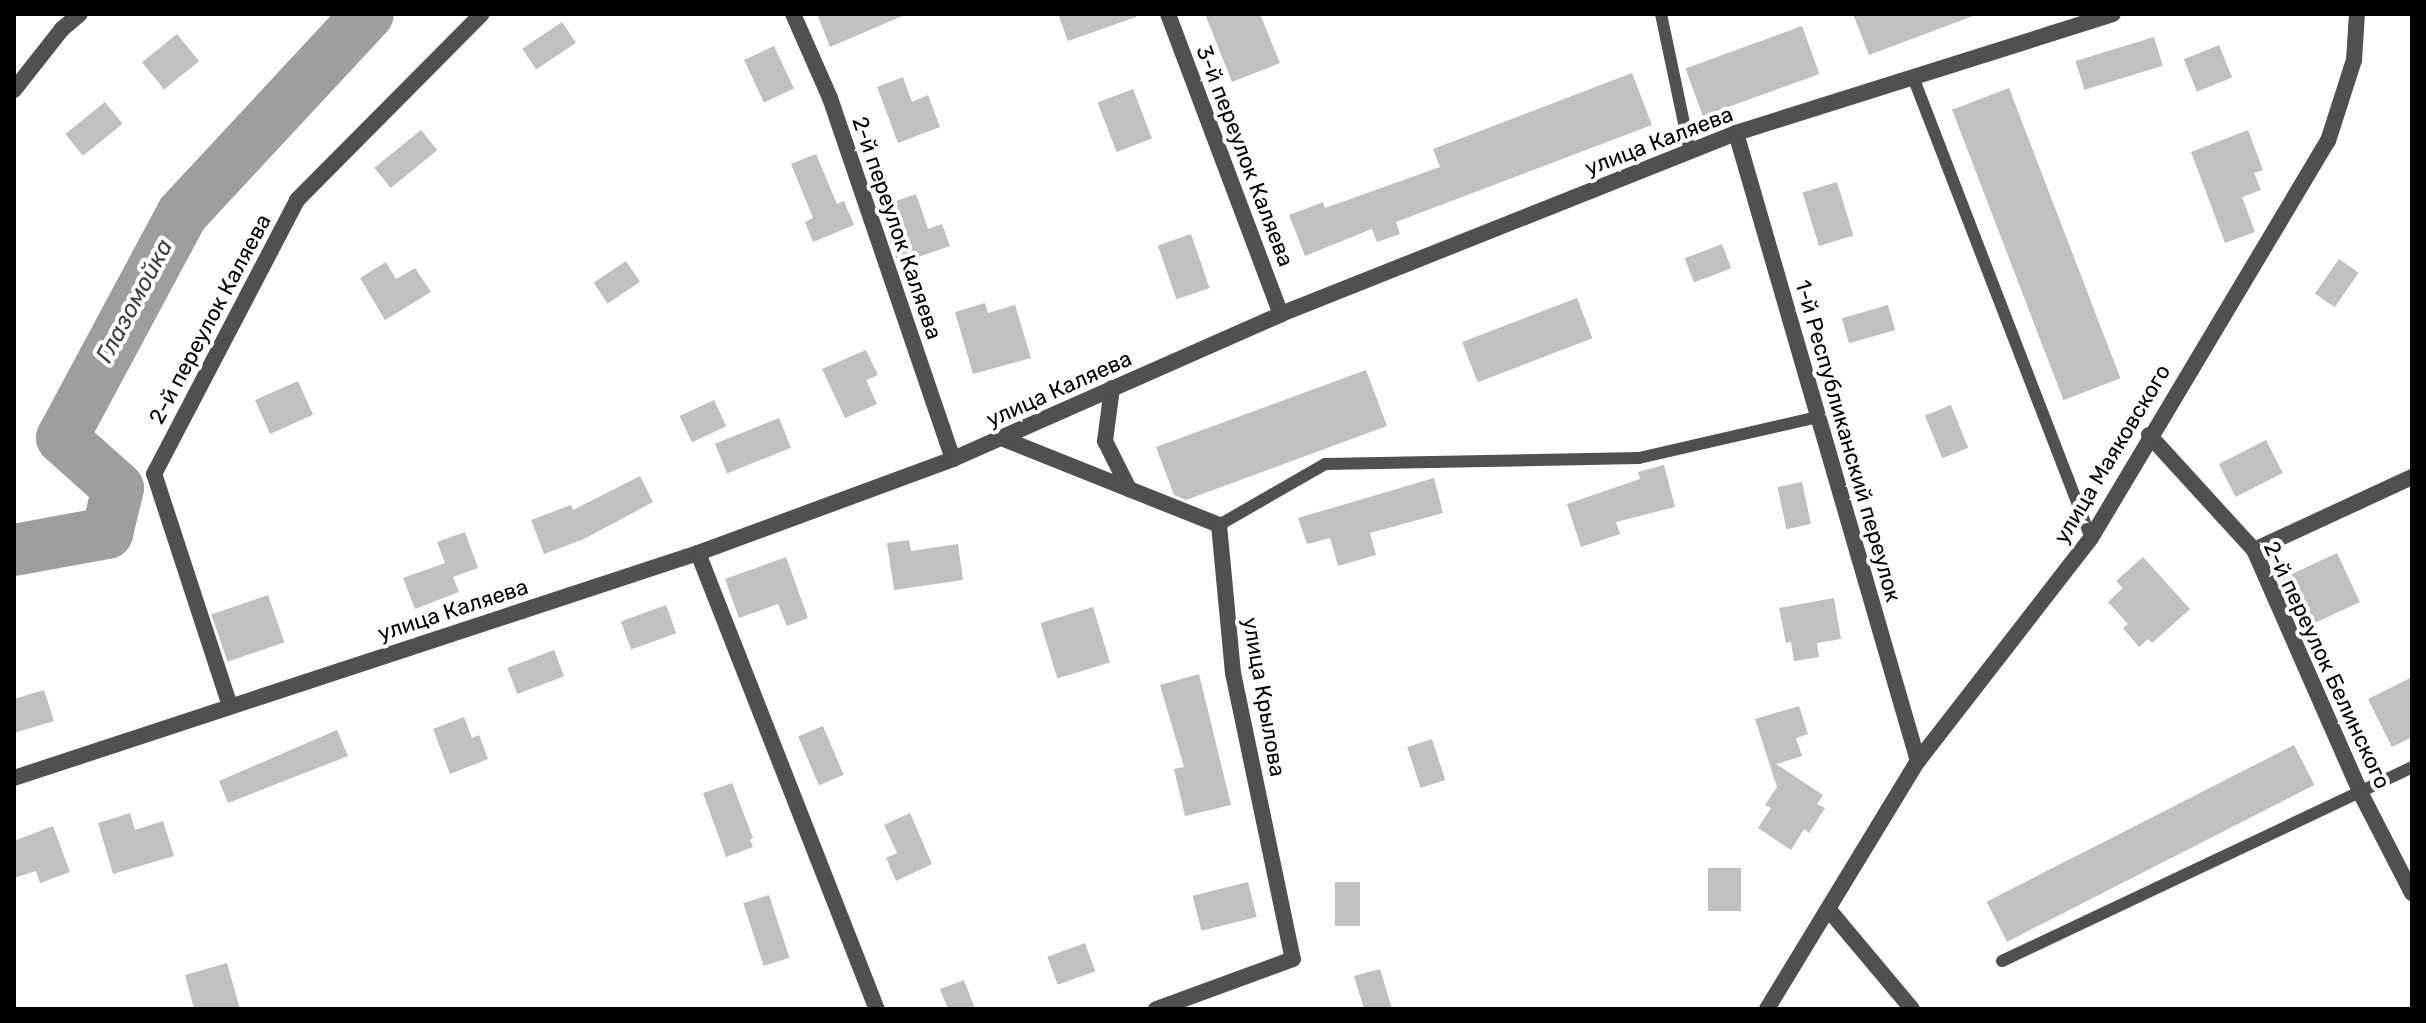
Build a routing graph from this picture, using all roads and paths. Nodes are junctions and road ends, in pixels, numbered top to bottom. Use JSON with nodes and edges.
{"nodes":[{"id":1,"x":80,"y":14,"type":"edge"},
{"id":2,"x":482,"y":14,"type":"edge"},
{"id":3,"x":793,"y":14,"type":"edge"},
{"id":4,"x":1168,"y":14,"type":"edge"},
{"id":5,"x":1661,"y":14,"type":"edge"},
{"id":6,"x":2113,"y":14,"type":"edge"},
{"id":7,"x":2357,"y":14,"type":"edge"},
{"id":8,"x":1913,"y":77,"type":"junction"},
{"id":9,"x":14,"y":90,"type":"edge"},
{"id":10,"x":1736,"y":133,"type":"junction"},
{"id":11,"x":1690,"y":152,"type":"junction"},
{"id":12,"x":1281,"y":314,"type":"junction"},
{"id":13,"x":1112,"y":388,"type":"junction"},
{"id":14,"x":1818,"y":417,"type":"junction"},
{"id":15,"x":2149,"y":435,"type":"junction"},
{"id":16,"x":1004,"y":439,"type":"junction"},
{"id":17,"x":953,"y":459,"type":"junction"},
{"id":18,"x":2412,"y":477,"type":"edge"},
{"id":19,"x":1129,"y":489,"type":"junction"},
{"id":20,"x":1219,"y":525,"type":"junction"},
{"id":21,"x":2091,"y":538,"type":"junction"},
{"id":22,"x":2254,"y":550,"type":"junction"},
{"id":23,"x":698,"y":553,"type":"junction"},
{"id":24,"x":230,"y":706,"type":"junction"},
{"id":25,"x":1918,"y":761,"type":"junction"},
{"id":26,"x":2412,"y":767,"type":"edge"},
{"id":27,"x":14,"y":778,"type":"edge"},
{"id":28,"x":2360,"y":792,"type":"junction"},
{"id":29,"x":2412,"y":893,"type":"edge"},
{"id":30,"x":1829,"y":910,"type":"junction"},
{"id":31,"x":2002,"y":961,"type":"dead end"},
{"id":32,"x":877,"y":1009,"type":"edge"},
{"id":33,"x":1156,"y":1009,"type":"edge"},
{"id":34,"x":1767,"y":1009,"type":"edge"},
{"id":35,"x":1912,"y":1009,"type":"edge"}],
"edges":[{"from":1,"to":9,"type":"street"},
{"from":2,"to":24,"type":"street","name":"2-й переулок Каляева"},
{"from":3,"to":17,"type":"street","name":"2-й переулок Каляева"},
{"from":4,"to":12,"type":"street","name":"3-й переулок Каляева"},
{"from":5,"to":11,"type":"lane"},
{"from":6,"to":8,"type":"street","name":"улица Каляева"},
{"from":7,"to":15,"type":"street","name":"улица Маяковского"},
{"from":8,"to":10,"type":"street","name":"улица Каляева"},
{"from":8,"to":21,"type":"lane"},
{"from":10,"to":11,"type":"street","name":"улица Каляева"},
{"from":10,"to":14,"type":"street","name":"1-й Республиканский переулок"},
{"from":11,"to":12,"type":"street","name":"улица Каляева"},
{"from":12,"to":13,"type":"street","name":"улица Каляева"},
{"from":13,"to":16,"type":"street","name":"улица Каляева"},
{"from":13,"to":19,"type":"street"},
{"from":14,"to":20,"type":"lane"},
{"from":14,"to":25,"type":"street","name":"1-й Республиканский переулок"},
{"from":15,"to":21,"type":"street","name":"улица Маяковского"},
{"from":15,"to":22,"type":"street","name":"2-й переулок Белинского"},
{"from":16,"to":17,"type":"street","name":"улица Каляева"},
{"from":16,"to":19,"type":"street"},
{"from":17,"to":23,"type":"street","name":"улица Каляева"},
{"from":18,"to":22,"type":"street"},
{"from":19,"to":20,"type":"street"},
{"from":20,"to":33,"type":"street","name":"улица Крылова"},
{"from":21,"to":25,"type":"street","name":"улица Маяковского"},
{"from":22,"to":28,"type":"street","name":"2-й переулок Белинского"},
{"from":23,"to":24,"type":"street","name":"улица Каляева"},
{"from":23,"to":32,"type":"street"},
{"from":24,"to":27,"type":"street","name":"улица Каляева"},
{"from":25,"to":30,"type":"street","name":"улица Маяковского"},
{"from":26,"to":28,"type":"lane"},
{"from":28,"to":29,"type":"street","name":"2-й переулок Белинского"},
{"from":28,"to":31,"type":"lane"},
{"from":30,"to":34,"type":"street","name":"улица Маяковского"},
{"from":30,"to":35,"type":"street"}]}
